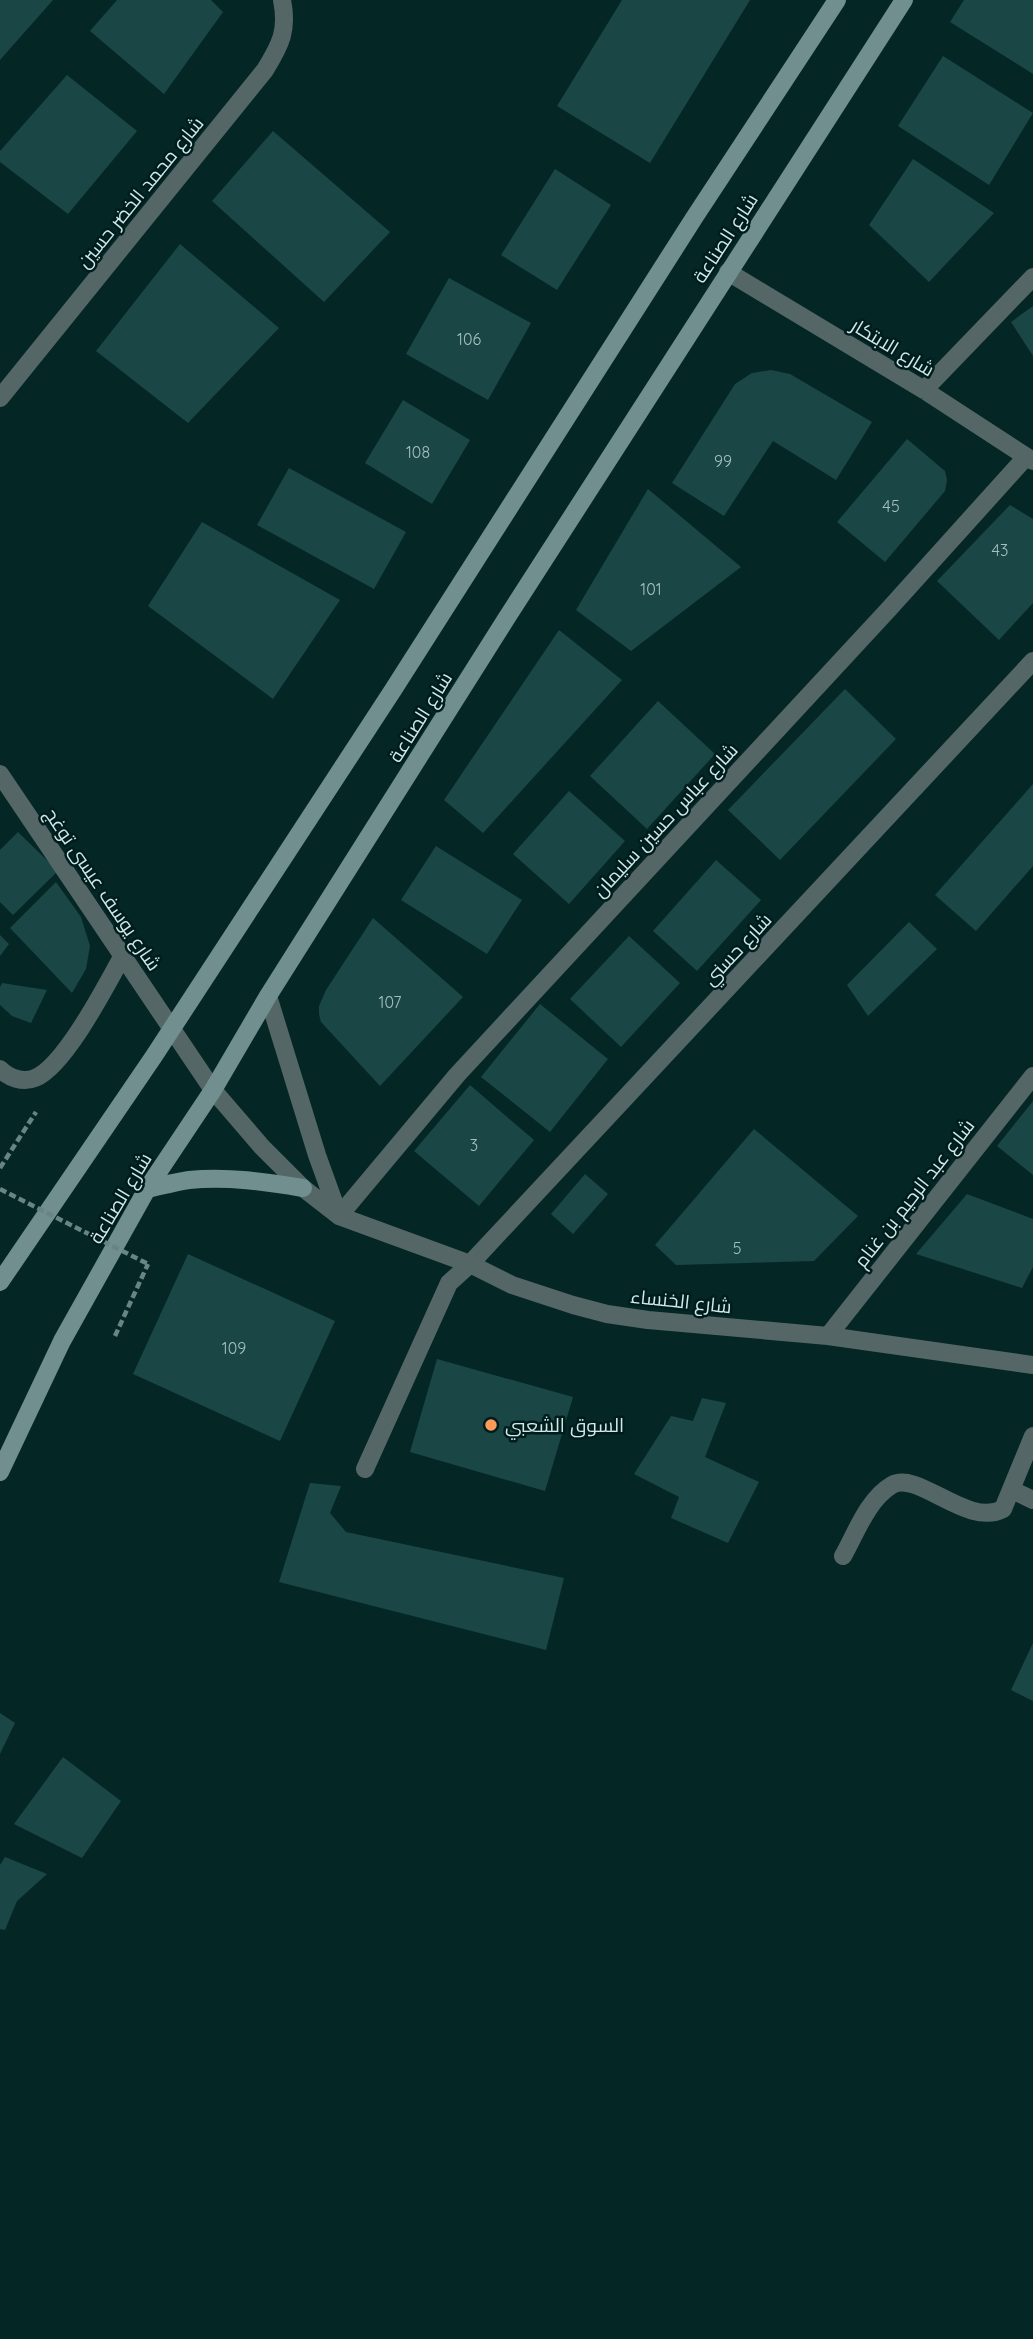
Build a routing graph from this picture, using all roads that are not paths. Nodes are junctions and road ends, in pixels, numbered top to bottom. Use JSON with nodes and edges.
{"nodes":[{"id":1,"x":282,"y":0,"type":"edge"},
{"id":2,"x":837,"y":0,"type":"edge"},
{"id":3,"x":904,"y":0,"type":"edge"},
{"id":4,"x":728,"y":272,"type":"junction"},
{"id":5,"x":1033,"y":277,"type":"edge"},
{"id":6,"x":924,"y":390,"type":"junction"},
{"id":7,"x":0,"y":398,"type":"edge"},
{"id":8,"x":1030,"y":459,"type":"edge"},
{"id":9,"x":1033,"y":661,"type":"edge"},
{"id":10,"x":0,"y":774,"type":"edge"},
{"id":11,"x":123,"y":955,"type":"junction"},
{"id":12,"x":268,"y":996,"type":"junction"},
{"id":13,"x":170,"y":1029,"type":"junction"},
{"id":14,"x":0,"y":1069,"type":"edge"},
{"id":15,"x":1033,"y":1076,"type":"edge"},
{"id":16,"x":213,"y":1090,"type":"junction"},
{"id":17,"x":303,"y":1188,"type":"junction"},
{"id":18,"x":147,"y":1189,"type":"junction"},
{"id":19,"x":339,"y":1216,"type":"junction"},
{"id":20,"x":470,"y":1264,"type":"junction"},
{"id":21,"x":0,"y":1282,"type":"edge"},
{"id":22,"x":828,"y":1336,"type":"junction"},
{"id":23,"x":1033,"y":1365,"type":"edge"},
{"id":24,"x":1033,"y":1436,"type":"edge"},
{"id":25,"x":365,"y":1469,"type":"dead end"},
{"id":26,"x":0,"y":1472,"type":"edge"},
{"id":27,"x":1012,"y":1490,"type":"junction"},
{"id":28,"x":1033,"y":1500,"type":"edge"},
{"id":29,"x":843,"y":1556,"type":"dead end"}],
"edges":[{"from":1,"to":7,"type":"street","name":"شارع محمد الخضر حسين"},
{"from":2,"to":13,"type":"main road","name":"شارع الصناعة"},
{"from":3,"to":4,"type":"main road","name":"شارع الصناعة"},
{"from":4,"to":6,"type":"street","name":"شارع الابتكار"},
{"from":4,"to":12,"type":"main road","name":"شارع الصناعة"},
{"from":5,"to":6,"type":"street"},
{"from":6,"to":8,"type":"street","name":"شارع الابتكار"},
{"from":8,"to":19,"type":"street","name":"شارع عباس حسين سليمان"},
{"from":9,"to":20,"type":"street","name":"شارع حسني"},
{"from":10,"to":11,"type":"street","name":"شارع يوسف عيسى توغج"},
{"from":11,"to":13,"type":"street","name":"شارع يوسف عيسى توغج"},
{"from":11,"to":14,"type":"street"},
{"from":12,"to":16,"type":"main road","name":"شارع الصناعة"},
{"from":12,"to":19,"type":"street"},
{"from":13,"to":16,"type":"street","name":"شارع يوسف عيسى توغج"},
{"from":13,"to":21,"type":"main road","name":"شارع الصناعة"},
{"from":15,"to":22,"type":"street","name":"شارع عبد الرحيم بن غنام"},
{"from":16,"to":17,"type":"street","name":"شارع الخنساء"},
{"from":16,"to":18,"type":"main road","name":"شارع الصناعة"},
{"from":17,"to":18,"type":"main road"},
{"from":17,"to":19,"type":"street","name":"شارع الخنساء"},
{"from":18,"to":26,"type":"main road","name":"شارع الصناعة"},
{"from":19,"to":20,"type":"street","name":"شارع الخنساء"},
{"from":20,"to":22,"type":"street","name":"شارع الخنساء"},
{"from":20,"to":25,"type":"street","name":"شارع حسني"},
{"from":22,"to":23,"type":"street","name":"شارع الخنساء"},
{"from":24,"to":27,"type":"street"},
{"from":27,"to":28,"type":"street"},
{"from":27,"to":29,"type":"street"}]}
